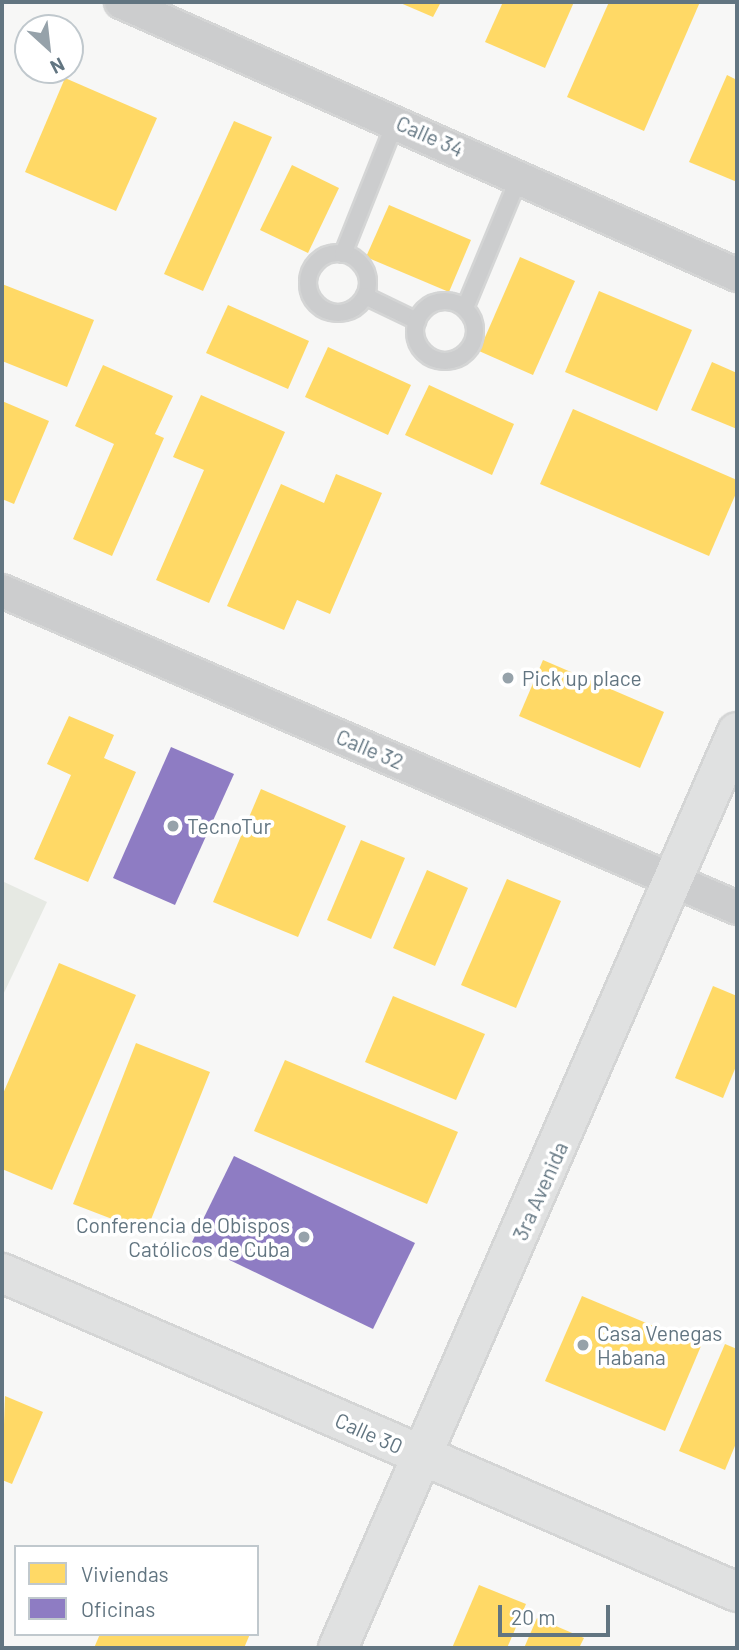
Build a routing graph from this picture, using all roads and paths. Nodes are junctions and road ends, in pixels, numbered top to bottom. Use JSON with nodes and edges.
{"nodes":[{"id":1,"x":121,"y":2,"type":"edge"},
{"id":2,"x":396,"y":121,"type":"junction"},
{"id":3,"x":520,"y":175,"type":"junction"},
{"id":4,"x":343,"y":254,"type":"junction"},
{"id":5,"x":737,"y":275,"type":"edge"},
{"id":6,"x":365,"y":296,"type":"junction"},
{"id":7,"x":465,"y":308,"type":"junction"},
{"id":8,"x":417,"y":321,"type":"junction"},
{"id":9,"x":2,"y":591,"type":"edge"},
{"id":10,"x":737,"y":732,"type":"edge"},
{"id":11,"x":676,"y":881,"type":"junction"},
{"id":12,"x":737,"y":908,"type":"edge"},
{"id":13,"x":2,"y":1273,"type":"edge"},
{"id":14,"x":423,"y":1456,"type":"junction"},
{"id":15,"x":737,"y":1592,"type":"edge"},
{"id":16,"x":338,"y":1648,"type":"edge"}],
"edges":[{"from":1,"to":2,"type":"street","name":"Calle 34"},
{"from":2,"to":3,"type":"street","name":"Calle 34"},
{"from":2,"to":4,"type":"lane"},
{"from":3,"to":5,"type":"street","name":"Calle 34"},
{"from":3,"to":7,"type":"lane"},
{"from":4,"to":6,"type":"lane"},
{"from":4,"to":6,"type":"lane"},
{"from":6,"to":8,"type":"lane"},
{"from":7,"to":8,"type":"lane"},
{"from":7,"to":8,"type":"lane"},
{"from":9,"to":11,"type":"street","name":"Calle 32"},
{"from":10,"to":11,"type":"main road","name":"3ra Avenida"},
{"from":11,"to":12,"type":"street","name":"Calle 32"},
{"from":11,"to":14,"type":"main road","name":"3ra Avenida"},
{"from":13,"to":14,"type":"main road","name":"Calle 30"},
{"from":14,"to":15,"type":"main road","name":"Calle 30"},
{"from":14,"to":16,"type":"main road","name":"3ra Avenida"}]}
